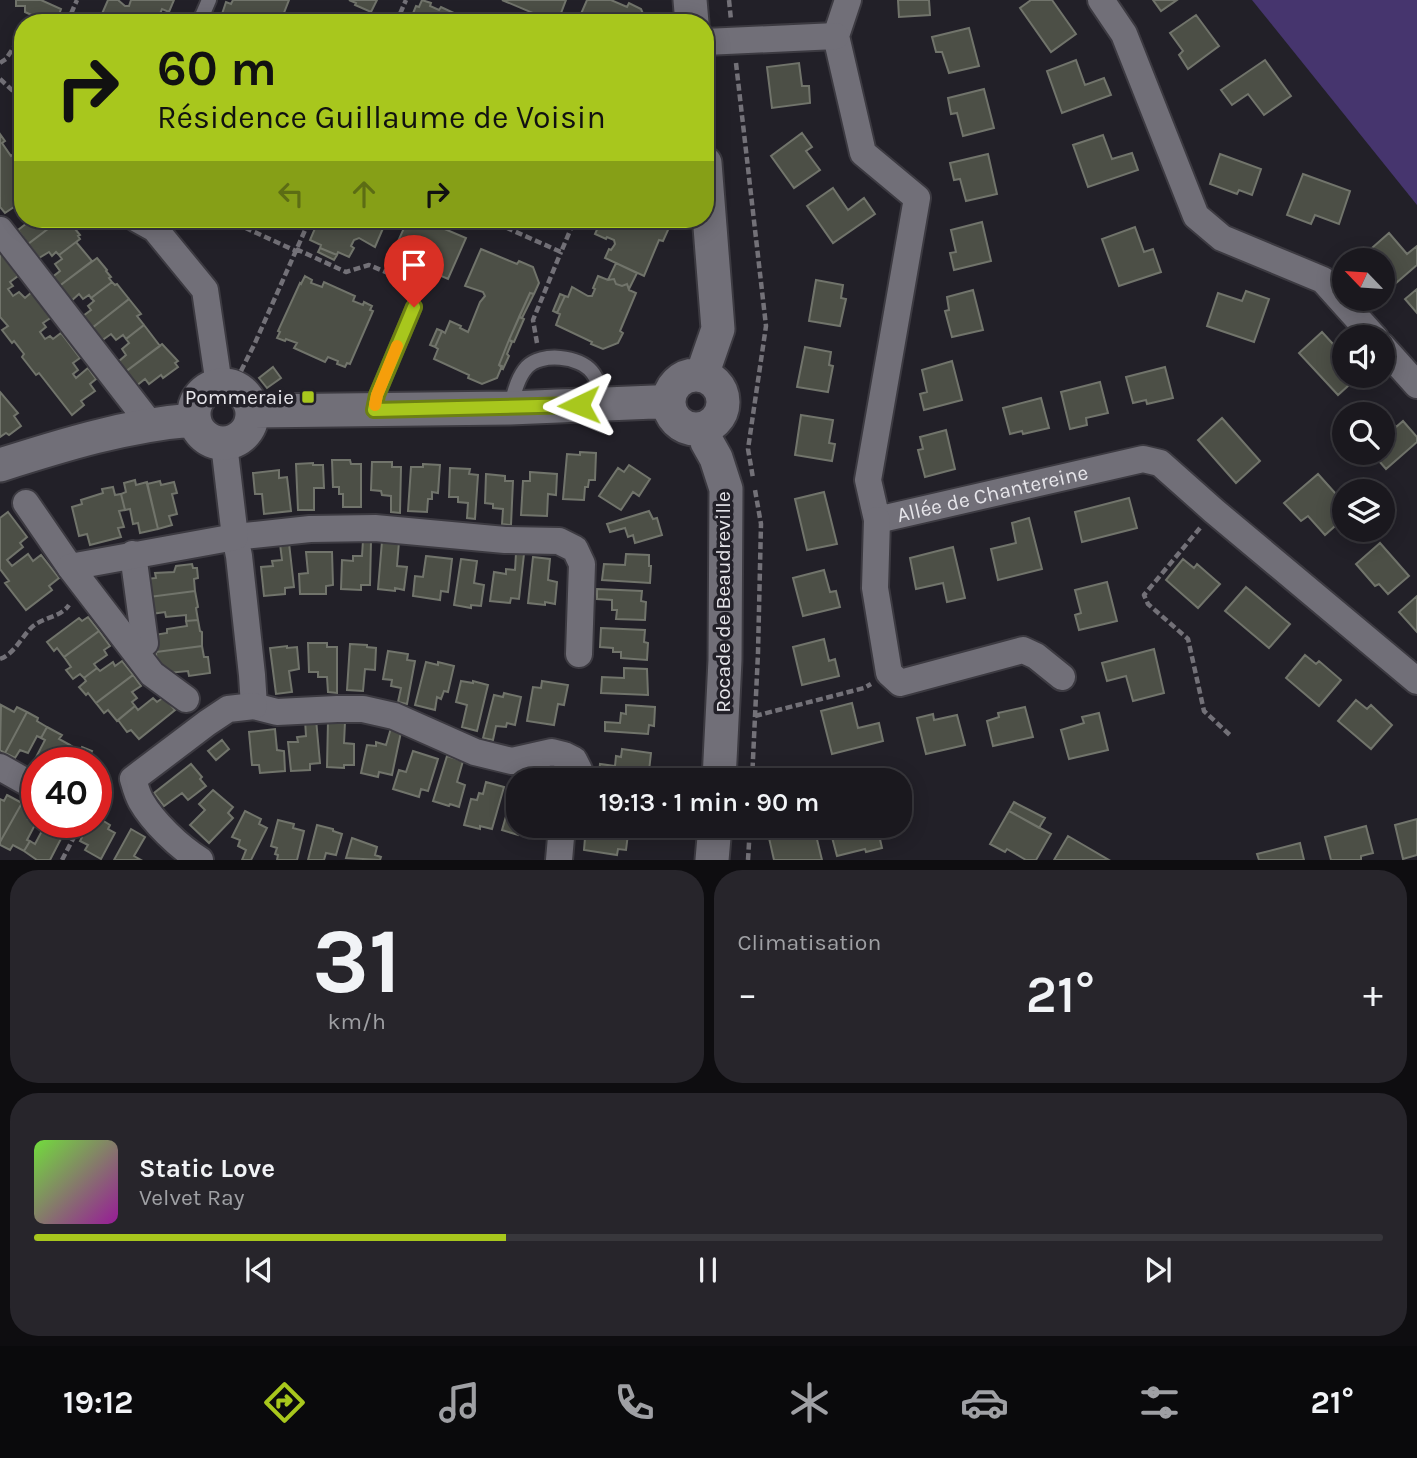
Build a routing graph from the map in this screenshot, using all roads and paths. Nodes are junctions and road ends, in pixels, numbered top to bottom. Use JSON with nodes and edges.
{"nodes":[{"id":1,"x":729,"y":0,"type":"edge"},
{"id":2,"x":848,"y":0,"type":"edge"},
{"id":3,"x":1101,"y":0,"type":"edge"},
{"id":4,"x":836,"y":36,"type":"junction"},
{"id":5,"x":714,"y":41,"type":"edge"},
{"id":6,"x":733,"y":41,"type":"junction"},
{"id":7,"x":14,"y":47,"type":"edge"},
{"id":8,"x":0,"y":64,"type":"edge"},
{"id":9,"x":0,"y":79,"type":"edge"},
{"id":10,"x":14,"y":92,"type":"edge"},
{"id":11,"x":153,"y":228,"type":"edge"},
{"id":12,"x":246,"y":228,"type":"edge"},
{"id":13,"x":306,"y":228,"type":"edge"},
{"id":14,"x":507,"y":228,"type":"edge"},
{"id":15,"x":571,"y":228,"type":"edge"},
{"id":16,"x":710,"y":228,"type":"edge"},
{"id":17,"x":0,"y":230,"type":"edge"},
{"id":18,"x":296,"y":250,"type":"junction"},
{"id":19,"x":561,"y":252,"type":"junction"},
{"id":20,"x":414,"y":307,"type":"joint"},
{"id":21,"x":1364,"y":325,"type":"edge"},
{"id":22,"x":539,"y":360,"type":"junction"},
{"id":23,"x":1395,"y":360,"type":"edge"},
{"id":24,"x":702,"y":375,"type":"junction"},
{"id":25,"x":1417,"y":384,"type":"edge"},
{"id":26,"x":234,"y":394,"type":"junction"},
{"id":27,"x":668,"y":403,"type":"junction"},
{"id":28,"x":601,"y":404,"type":"junction"},
{"id":29,"x":510,"y":408,"type":"junction"},
{"id":30,"x":374,"y":410,"type":"junction"},
{"id":31,"x":193,"y":420,"type":"junction"},
{"id":32,"x":147,"y":426,"type":"junction"},
{"id":33,"x":704,"y":428,"type":"junction"},
{"id":34,"x":224,"y":444,"type":"junction"},
{"id":35,"x":0,"y":465,"type":"edge"},
{"id":36,"x":26,"y":503,"type":"dead end"},
{"id":37,"x":1214,"y":511,"type":"junction"},
{"id":38,"x":877,"y":520,"type":"junction"},
{"id":39,"x":235,"y":537,"type":"junction"},
{"id":40,"x":133,"y":554,"type":"junction"},
{"id":41,"x":77,"y":576,"type":"junction"},
{"id":42,"x":130,"y":644,"type":"junction"},
{"id":43,"x":579,"y":654,"type":"dead end"},
{"id":44,"x":0,"y":659,"type":"edge"},
{"id":45,"x":890,"y":673,"type":"junction"},
{"id":46,"x":1062,"y":677,"type":"dead end"},
{"id":47,"x":1417,"y":681,"type":"edge"},
{"id":48,"x":186,"y":699,"type":"dead end"},
{"id":49,"x":254,"y":706,"type":"junction"},
{"id":50,"x":755,"y":716,"type":"junction"},
{"id":51,"x":1232,"y":737,"type":"dead end"},
{"id":52,"x":0,"y":768,"type":"edge"},
{"id":53,"x":578,"y":768,"type":"edge"},
{"id":54,"x":720,"y":768,"type":"edge"},
{"id":55,"x":753,"y":768,"type":"edge"},
{"id":56,"x":21,"y":779,"type":"edge"},
{"id":57,"x":73,"y":838,"type":"edge"},
{"id":58,"x":561,"y":838,"type":"edge"},
{"id":59,"x":714,"y":838,"type":"edge"},
{"id":60,"x":749,"y":838,"type":"edge"},
{"id":61,"x":62,"y":859,"type":"edge"},
{"id":62,"x":200,"y":859,"type":"edge"},
{"id":63,"x":559,"y":859,"type":"edge"},
{"id":64,"x":712,"y":859,"type":"edge"},
{"id":65,"x":748,"y":859,"type":"edge"}],
"edges":[{"from":1,"to":6,"type":"path"},
{"from":2,"to":4,"type":"street"},
{"from":3,"to":21,"type":"street"},
{"from":4,"to":6,"type":"street"},
{"from":4,"to":38,"type":"street","name":"Allée de Chantereine"},
{"from":5,"to":6,"type":"street"},
{"from":6,"to":50,"type":"path"},
{"from":7,"to":8,"type":"path"},
{"from":9,"to":10,"type":"path"},
{"from":11,"to":26,"type":"street"},
{"from":12,"to":18,"type":"path"},
{"from":13,"to":18,"type":"path"},
{"from":14,"to":19,"type":"path"},
{"from":15,"to":19,"type":"path"},
{"from":16,"to":24,"type":"street"},
{"from":17,"to":32,"type":"street"},
{"from":18,"to":20,"type":"path"},
{"from":18,"to":26,"type":"path"},
{"from":19,"to":22,"type":"path"},
{"from":20,"to":30,"type":"lane"},
{"from":22,"to":28,"type":"lane"},
{"from":22,"to":29,"type":"lane"},
{"from":23,"to":25,"type":"street"},
{"from":24,"to":27,"type":"street"},
{"from":24,"to":33,"type":"street"},
{"from":26,"to":30,"type":"street"},
{"from":26,"to":31,"type":"street"},
{"from":26,"to":34,"type":"street"},
{"from":27,"to":28,"type":"street"},
{"from":27,"to":33,"type":"street"},
{"from":28,"to":29,"type":"street"},
{"from":29,"to":30,"type":"street"},
{"from":31,"to":32,"type":"street"},
{"from":31,"to":34,"type":"street"},
{"from":32,"to":35,"type":"street"},
{"from":33,"to":54,"type":"street","name":"Rocade de Beaudreville"},
{"from":34,"to":39,"type":"street"},
{"from":36,"to":41,"type":"street"},
{"from":37,"to":38,"type":"street","name":"Allée de Chantereine"},
{"from":37,"to":47,"type":"street","name":"Allée de Chantereine"},
{"from":37,"to":51,"type":"path"},
{"from":38,"to":45,"type":"street"},
{"from":39,"to":40,"type":"street"},
{"from":39,"to":43,"type":"street"},
{"from":39,"to":49,"type":"street"},
{"from":40,"to":41,"type":"street"},
{"from":40,"to":42,"type":"street"},
{"from":41,"to":42,"type":"street"},
{"from":41,"to":44,"type":"path"},
{"from":42,"to":48,"type":"street"},
{"from":45,"to":46,"type":"street"},
{"from":45,"to":50,"type":"path"},
{"from":49,"to":53,"type":"street"},
{"from":49,"to":62,"type":"street"},
{"from":50,"to":55,"type":"path"},
{"from":52,"to":56,"type":"street"},
{"from":57,"to":61,"type":"path"},
{"from":58,"to":63,"type":"street"},
{"from":59,"to":64,"type":"street"},
{"from":60,"to":65,"type":"path"}]}
